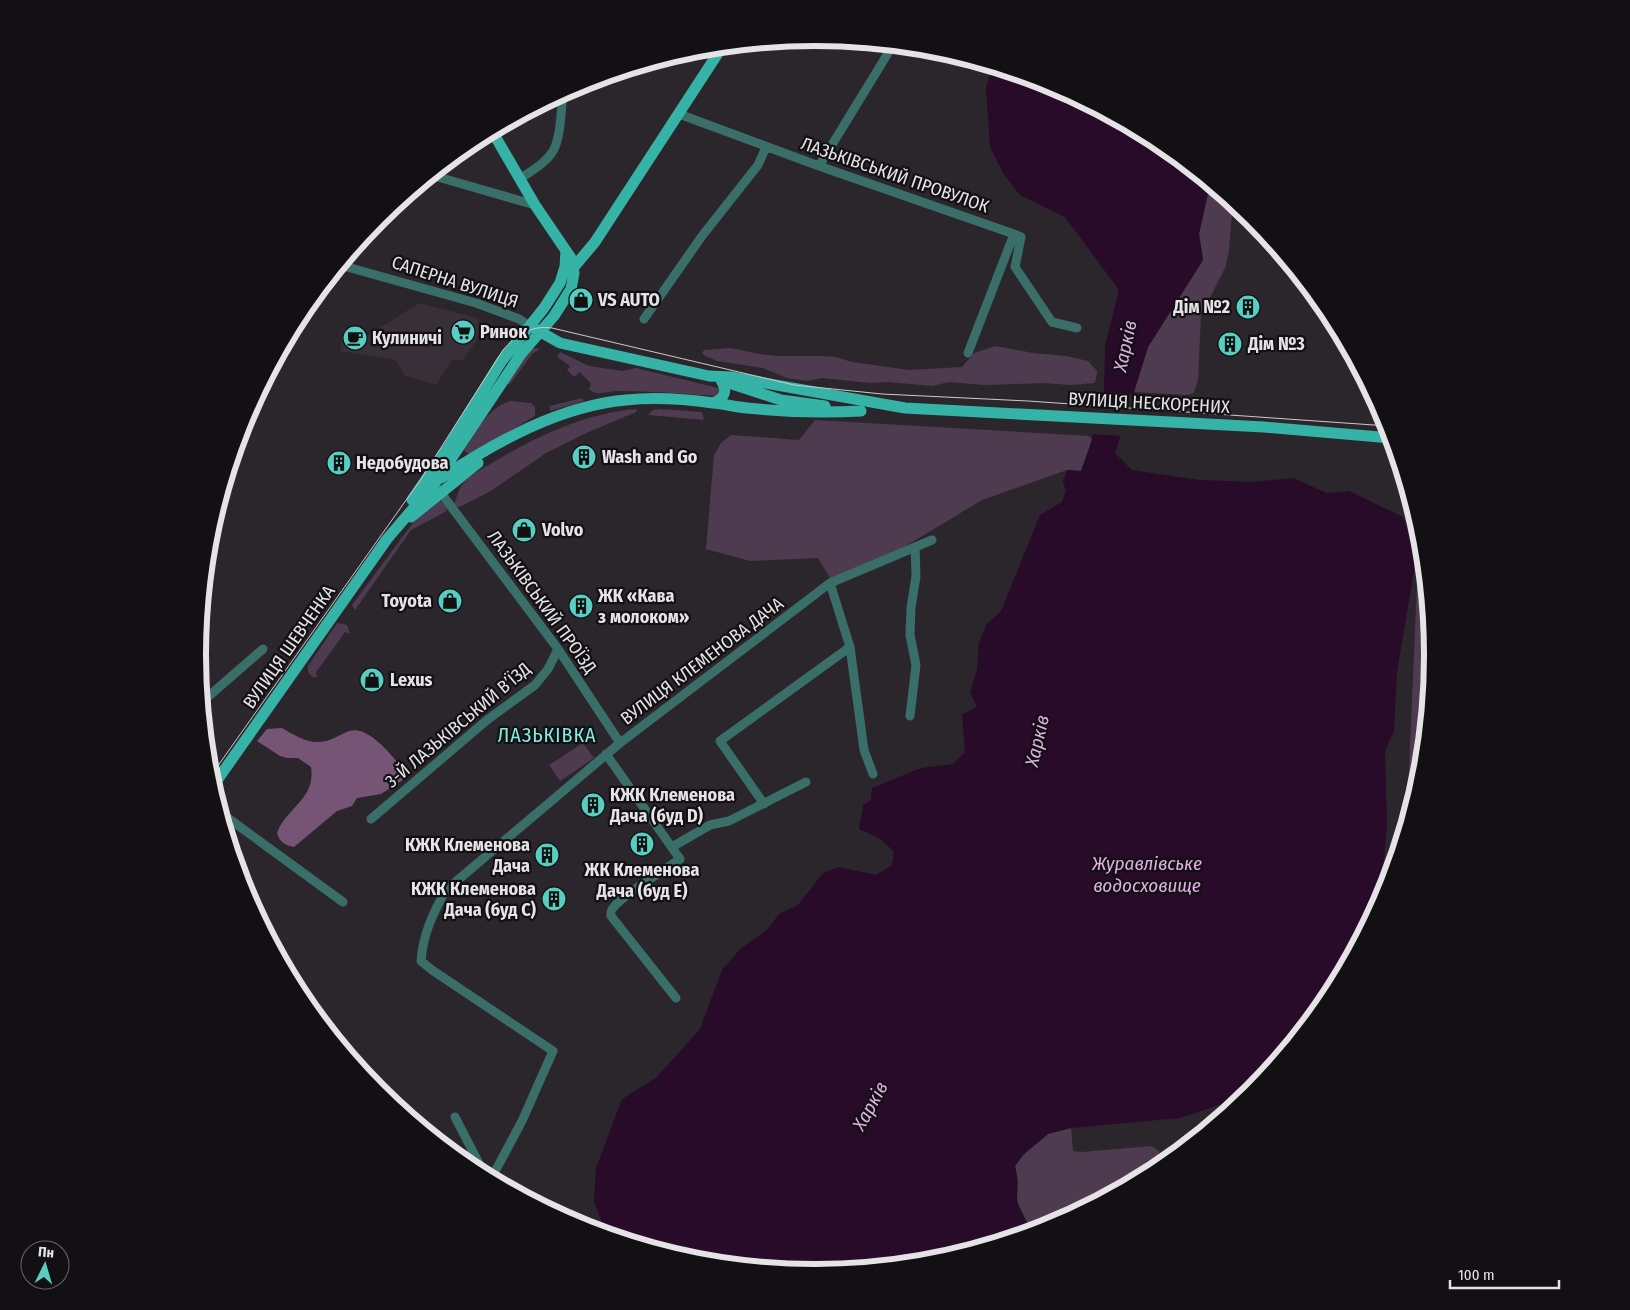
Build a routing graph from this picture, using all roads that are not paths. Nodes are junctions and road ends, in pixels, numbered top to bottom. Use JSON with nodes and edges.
{"nodes":[{"id":1,"x":890,"y":51,"type":"edge"},
{"id":2,"x":717,"y":54,"type":"edge"},
{"id":3,"x":562,"y":102,"type":"edge"},
{"id":4,"x":679,"y":114,"type":"junction"},
{"id":5,"x":496,"y":137,"type":"edge"},
{"id":6,"x":766,"y":146,"type":"junction"},
{"id":7,"x":819,"y":166,"type":"junction"},
{"id":8,"x":438,"y":177,"type":"edge"},
{"id":9,"x":520,"y":179,"type":"junction"},
{"id":10,"x":535,"y":205,"type":"junction"},
{"id":11,"x":1014,"y":234,"type":"junction"},
{"id":12,"x":346,"y":267,"type":"edge"},
{"id":13,"x":569,"y":270,"type":"junction"},
{"id":14,"x":644,"y":319,"type":"dead end"},
{"id":15,"x":1078,"y":328,"type":"dead end"},
{"id":16,"x":535,"y":329,"type":"junction"},
{"id":17,"x":968,"y":353,"type":"dead end"},
{"id":18,"x":716,"y":378,"type":"junction"},
{"id":19,"x":781,"y":400,"type":"junction"},
{"id":20,"x":712,"y":403,"type":"junction"},
{"id":21,"x":862,"y":406,"type":"junction"},
{"id":22,"x":520,"y":433,"type":"junction"},
{"id":23,"x":1383,"y":437,"type":"edge"},
{"id":24,"x":461,"y":445,"type":"junction"},
{"id":25,"x":449,"y":446,"type":"junction"},
{"id":26,"x":471,"y":459,"type":"junction"},
{"id":27,"x":437,"y":488,"type":"junction"},
{"id":28,"x":408,"y":507,"type":"junction"},
{"id":29,"x":395,"y":528,"type":"junction"},
{"id":30,"x":932,"y":540,"type":"dead end"},
{"id":31,"x":915,"y":547,"type":"junction"},
{"id":32,"x":830,"y":583,"type":"junction"},
{"id":33,"x":850,"y":647,"type":"junction"},
{"id":34,"x":263,"y":649,"type":"dead end"},
{"id":35,"x":558,"y":649,"type":"junction"},
{"id":36,"x":208,"y":697,"type":"edge"},
{"id":37,"x":910,"y":716,"type":"dead end"},
{"id":38,"x":620,"y":743,"type":"junction"},
{"id":39,"x":606,"y":754,"type":"junction"},
{"id":40,"x":873,"y":774,"type":"dead end"},
{"id":41,"x":219,"y":777,"type":"edge"},
{"id":42,"x":806,"y":782,"type":"dead end"},
{"id":43,"x":764,"y":804,"type":"junction"},
{"id":44,"x":229,"y":819,"type":"edge"},
{"id":45,"x":371,"y":819,"type":"dead end"},
{"id":46,"x":672,"y":847,"type":"junction"},
{"id":47,"x":343,"y":902,"type":"dead end"},
{"id":48,"x":676,"y":998,"type":"dead end"},
{"id":49,"x":455,"y":1117,"type":"dead end"},
{"id":50,"x":478,"y":1162,"type":"edge"},
{"id":51,"x":495,"y":1172,"type":"edge"}],
"edges":[{"from":1,"to":7,"type":"street"},
{"from":2,"to":4,"type":"main road"},
{"from":3,"to":9,"type":"street"},
{"from":4,"to":6,"type":"street","name":"ЛАЗЬКІВСЬКИЙ ПРОВУЛОК"},
{"from":4,"to":13,"type":"main road"},
{"from":5,"to":9,"type":"main road"},
{"from":6,"to":7,"type":"street","name":"ЛАЗЬКІВСЬКИЙ ПРОВУЛОК"},
{"from":6,"to":14,"type":"street"},
{"from":7,"to":11,"type":"street","name":"ЛАЗЬКІВСЬКИЙ ПРОВУЛОК"},
{"from":8,"to":10,"type":"street"},
{"from":9,"to":10,"type":"main road"},
{"from":10,"to":13,"type":"main road"},
{"from":11,"to":15,"type":"street"},
{"from":11,"to":17,"type":"street"},
{"from":12,"to":16,"type":"street","name":"САПЕРНА ВУЛИЦЯ"},
{"from":13,"to":16,"type":"main road"},
{"from":16,"to":18,"type":"main road","name":"ВУЛИЦЯ НЕСКОРЕНИХ"},
{"from":16,"to":24,"type":"main road","name":"ВУЛИЦЯ ШЕВЧЕНКА"},
{"from":16,"to":25,"type":"main road","name":"ВУЛИЦЯ ШЕВЧЕНКА"},
{"from":18,"to":19,"type":"main road","name":"ВУЛИЦЯ НЕСКОРЕНИХ"},
{"from":18,"to":20,"type":"main road"},
{"from":18,"to":21,"type":"main road","name":"ВУЛИЦЯ НЕСКОРЕНИХ"},
{"from":19,"to":20,"type":"main road"},
{"from":19,"to":21,"type":"main road"},
{"from":20,"to":21,"type":"main road"},
{"from":20,"to":22,"type":"main road"},
{"from":21,"to":23,"type":"main road","name":"ВУЛИЦЯ НЕСКОРЕНИХ"},
{"from":22,"to":26,"type":"main road"},
{"from":22,"to":27,"type":"main road"},
{"from":24,"to":26,"type":"main road"},
{"from":24,"to":27,"type":"main road","name":"ВУЛИЦЯ ШЕВЧЕНКА"},
{"from":25,"to":27,"type":"main road"},
{"from":25,"to":28,"type":"main road","name":"ВУЛИЦЯ ШЕВЧЕНКА"},
{"from":26,"to":27,"type":"main road"},
{"from":27,"to":28,"type":"main road"},
{"from":27,"to":29,"type":"main road","name":"ВУЛИЦЯ ШЕВЧЕНКА"},
{"from":27,"to":35,"type":"street","name":"ЛАЗЬКІВСЬКИЙ ПРОЇЗД"},
{"from":28,"to":29,"type":"main road","name":"ВУЛИЦЯ ШЕВЧЕНКА"},
{"from":29,"to":41,"type":"main road","name":"ВУЛИЦЯ ШЕВЧЕНКА"},
{"from":30,"to":31,"type":"street","name":"ВУЛИЦЯ КЛЕМЕНОВА ДАЧА"},
{"from":31,"to":32,"type":"street","name":"ВУЛИЦЯ КЛЕМЕНОВА ДАЧА"},
{"from":31,"to":37,"type":"street"},
{"from":32,"to":33,"type":"street"},
{"from":32,"to":38,"type":"street","name":"ВУЛИЦЯ КЛЕМЕНОВА ДАЧА"},
{"from":33,"to":40,"type":"street"},
{"from":33,"to":43,"type":"street"},
{"from":34,"to":36,"type":"street"},
{"from":35,"to":38,"type":"street","name":"ЛАЗЬКІВСЬКИЙ ПРОЇЗД"},
{"from":35,"to":45,"type":"street","name":"3-Й ЛАЗЬКІВСЬКИЙ В’ЇЗД"},
{"from":38,"to":39,"type":"street","name":"ВУЛИЦЯ КЛЕМЕНОВА ДАЧА"},
{"from":39,"to":46,"type":"street"},
{"from":39,"to":51,"type":"street","name":"ВУЛИЦЯ КЛЕМЕНОВА ДАЧА"},
{"from":42,"to":43,"type":"street"},
{"from":43,"to":46,"type":"street"},
{"from":44,"to":47,"type":"street"},
{"from":46,"to":48,"type":"street"},
{"from":49,"to":50,"type":"street"}]}
